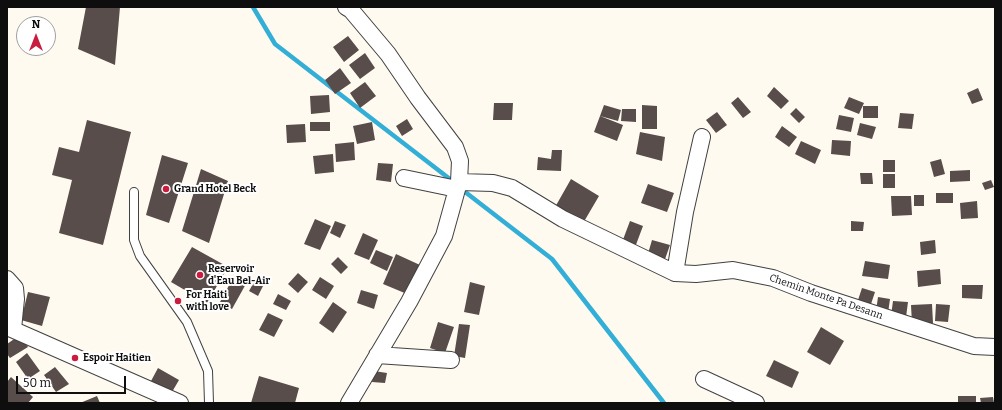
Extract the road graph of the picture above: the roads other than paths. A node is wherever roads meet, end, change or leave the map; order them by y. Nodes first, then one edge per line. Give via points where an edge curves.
1 (346, 7) edge
2 (702, 137) dead end
3 (404, 178) dead end
4 (458, 186) junction
5 (134, 192) dead end
6 (675, 273) junction
7 (7, 279) edge
8 (10, 328) edge
9 (995, 347) edge
10 (377, 355) junction
11 (450, 360) dead end
12 (704, 379) dead end
13 (180, 403) edge
14 (209, 403) edge
15 (349, 403) edge
16 (756, 403) edge

1 - 4 street via 388,54 455,147 460,161
2 - 6 street via 685,212
3 - 4 street, Chemin Monte Pa Desann
4 - 6 street, Chemin Monte Pa Desann via 493,183 512,188 563,219
4 - 10 street via 444,236
5 - 14 lane via 134,240 140,256 187,322 208,371
6 - 9 street, Chemin Monte Pa Desann via 696,274 733,270 773,278 811,293 974,346
7 - 8 street via 15,288 16,299
8 - 13 street
10 - 11 street
10 - 15 street
12 - 16 street

